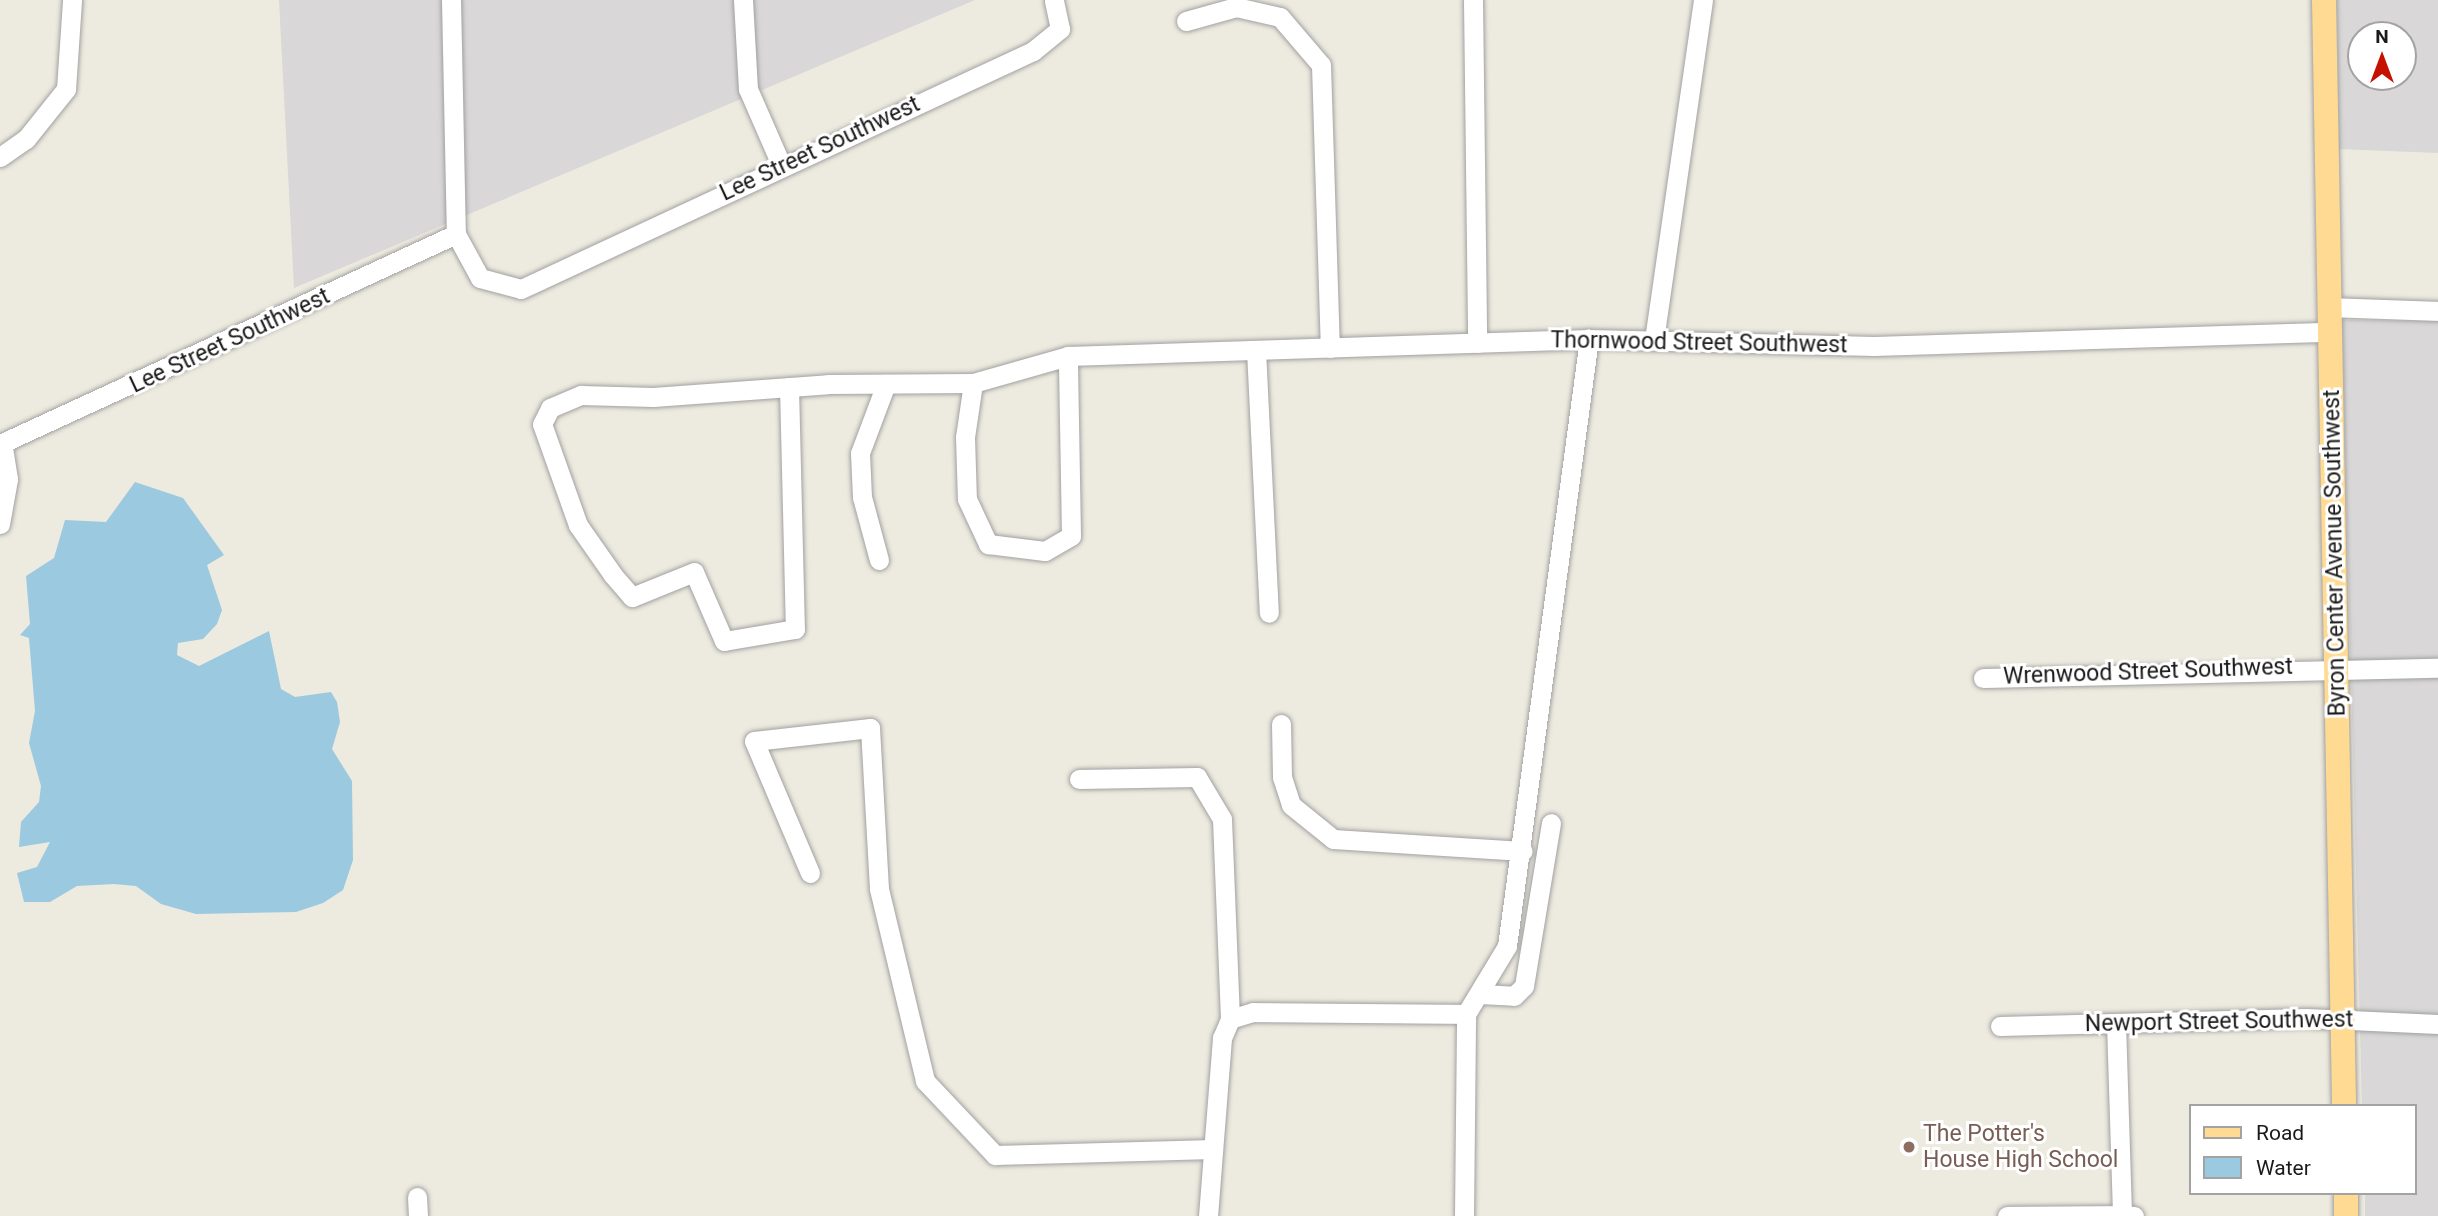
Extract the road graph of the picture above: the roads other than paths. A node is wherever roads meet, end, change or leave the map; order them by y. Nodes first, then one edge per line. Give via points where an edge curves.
1 (72, 0) edge
2 (451, 0) edge
3 (743, 0) edge
4 (1054, 0) edge
5 (1473, 0) edge
6 (1703, 0) edge
7 (2324, 0) edge
8 (1186, 21) dead end
9 (0, 157) edge
10 (782, 167) junction
11 (456, 234) junction
12 (2330, 307) junction
13 (2438, 312) edge
14 (2330, 332) junction
15 (1589, 339) junction
16 (1654, 340) junction
17 (1477, 343) junction
18 (1331, 348) junction
19 (1256, 350) junction
20 (1068, 356) junction
21 (973, 383) junction
22 (886, 384) junction
23 (789, 387) junction
24 (1, 444) edge
25 (0, 524) edge
26 (878, 560) dead end
27 (1269, 613) dead end
28 (2338, 666) junction
29 (2438, 668) edge
30 (1983, 678) dead end
31 (1281, 724) dead end
32 (1079, 779) dead end
33 (1551, 823) dead end
34 (1523, 851) junction
35 (810, 873) dead end
36 (1480, 994) junction
37 (1466, 1014) junction
38 (1230, 1019) junction
39 (2343, 1019) junction
40 (2116, 1023) junction
41 (2438, 1024) edge
42 (2000, 1026) dead end
43 (2344, 1104) edge
44 (1213, 1149) junction
45 (2346, 1195) edge
46 (1208, 1216) edge
47 (1464, 1216) edge
48 (2007, 1216) edge
49 (2128, 1216) edge
50 (2346, 1216) edge

1 - 9 street via 66,89 26,139
2 - 11 street
3 - 10 street via 748,89
4 - 10 street, Lee Street Southwest via 1060,29 1033,51
5 - 17 street
6 - 16 street
7 - 12 main road, Byron Center Avenue Southwest
8 - 18 street via 1236,7 1280,16 1321,65 1328,128
10 - 11 street, Lee Street Southwest via 521,289 489,286
11 - 24 street, Lee Street Southwest
12 - 13 street
12 - 14 main road, Byron Center Avenue Southwest
14 - 16 street, Thornwood Street Southwest via 1874,346
14 - 28 main road, Byron Center Avenue Southwest
15 - 16 street, Thornwood Street Southwest
15 - 17 street, Thornwood Street Southwest
15 - 34 street
17 - 18 street, Thornwood Street Southwest
18 - 19 street, Thornwood Street Southwest
19 - 20 street, Thornwood Street Southwest
19 - 27 street
20 - 21 street, Thornwood Street Southwest
20 - 21 street via 1071,536 1045,551 988,544 967,499 965,437
21 - 22 street, Thornwood Street Southwest
22 - 23 street, Thornwood Street Southwest
22 - 26 street via 860,453 862,497
23 - 23 street, Thornwood Street Southwest via 581,396 550,408 542,424 578,525 632,597 694,572 724,641 795,629
24 - 25 street, Lee Street Southwest via 8,479
28 - 29 street, Wrenwood Street Southwest
28 - 30 street, Wrenwood Street Southwest
28 - 39 main road, Byron Center Avenue Southwest
31 - 34 street via 1282,777 1291,805 1333,839
32 - 38 street via 1197,777 1222,819
33 - 36 street via 1524,985 1514,996
34 - 36 street via 1507,946
35 - 44 street via 754,741 870,728 880,889 925,1081 995,1155
36 - 37 street
37 - 38 street via 1253,1012
37 - 47 street
38 - 44 street via 1222,1038
39 - 40 street, Newport Street Southwest
39 - 41 street, Newport Street Southwest
39 - 43 main road, Byron Center Avenue Southwest
40 - 42 street, Newport Street Southwest
40 - 49 street
44 - 46 street
45 - 50 main road
48 - 49 street

